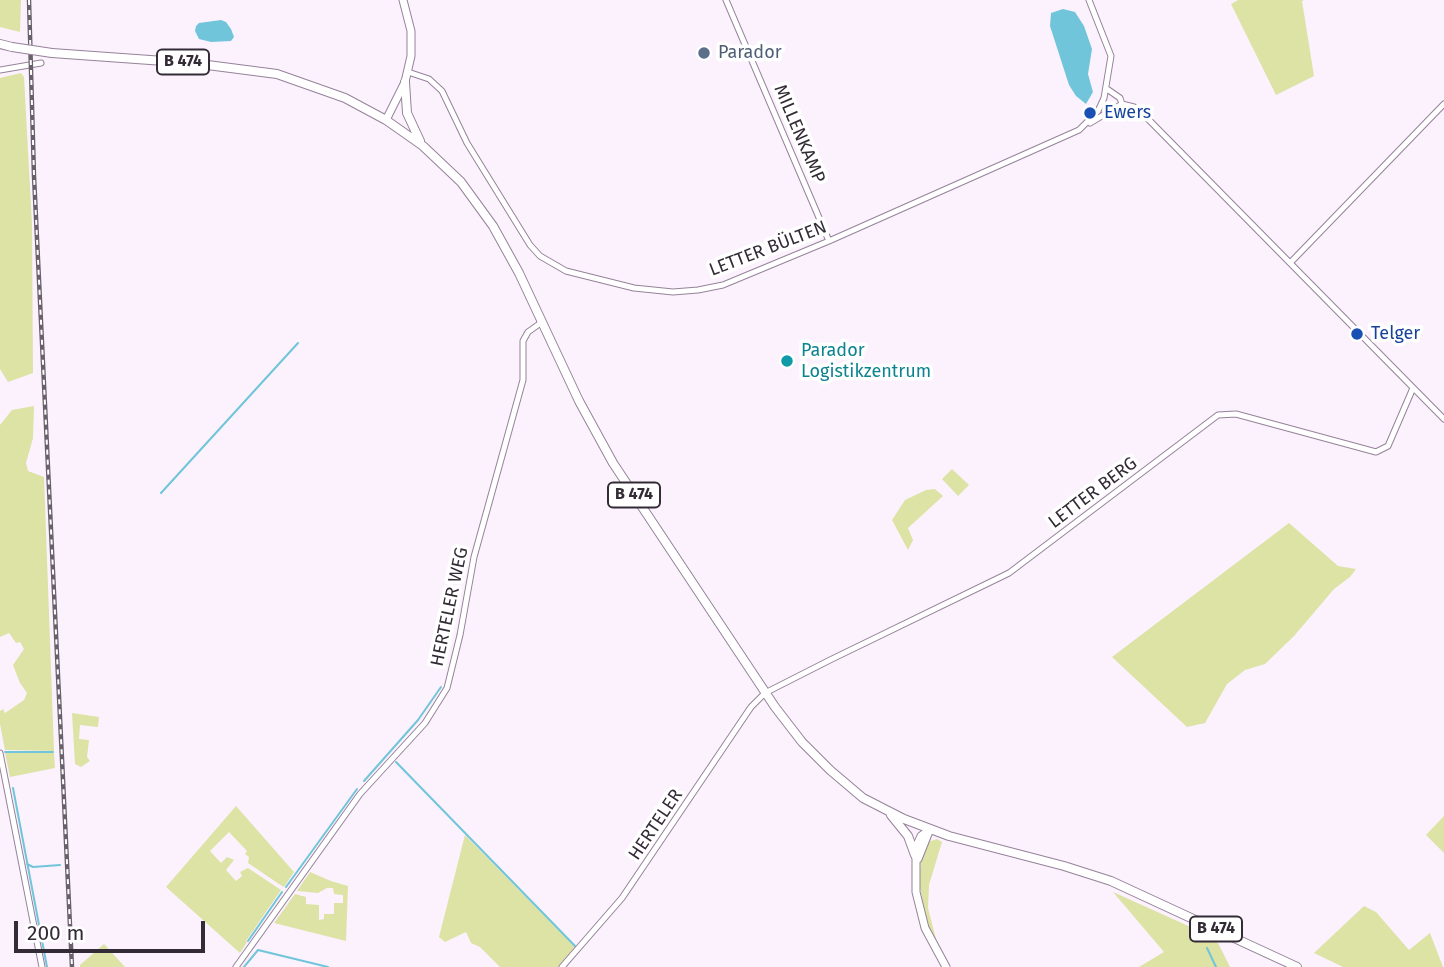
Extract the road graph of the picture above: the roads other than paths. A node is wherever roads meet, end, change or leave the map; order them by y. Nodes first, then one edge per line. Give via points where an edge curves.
1 (402, 0) edge
2 (726, 0) edge
3 (1089, 0) edge
4 (0, 44) edge
5 (41, 63) dead end
6 (0, 70) edge
7 (408, 72) junction
8 (405, 82) junction
9 (1107, 89) junction
10 (1122, 104) junction
11 (1444, 104) edge
12 (386, 120) junction
13 (1084, 127) junction
14 (423, 146) junction
15 (829, 241) junction
16 (1290, 263) junction
17 (542, 322) junction
18 (1413, 388) junction
19 (1444, 419) edge
20 (765, 693) junction
21 (0, 753) edge
22 (886, 810) junction
23 (930, 829) junction
24 (915, 855) junction
25 (916, 867) junction
26 (42, 967) edge
27 (236, 967) edge
28 (562, 967) edge
29 (946, 967) edge
30 (1297, 967) edge

1 - 7 street via 411,32
2 - 15 street, MILLENKAMP
3 - 9 street via 1111,56
4 - 12 main road, B 474, bridge via 276,74 345,98
5 - 6 street
7 - 8 street
7 - 15 street, LETTER BÜLTEN via 436,83 530,245 566,271 653,291 698,290 723,285
8 - 12 street
8 - 14 main road via 407,113
9 - 10 street
9 - 13 street via 1098,111
10 - 13 street
10 - 16 street via 1134,107 1149,120
11 - 16 street
12 - 14 main road, B 474
13 - 15 street, LETTER BÜLTEN
14 - 17 main road, B 474 via 456,176 485,214
16 - 18 street
17 - 20 main road, B 474 via 607,452
17 - 27 street, HERTELER WEG via 523,341 523,380 474,557 447,688 425,723 360,794
18 - 19 street
18 - 20 street, LETTER BERG via 1388,446 1377,452 1236,414 1218,415 1009,573
20 - 22 main road, B 474 via 816,756 863,798
20 - 28 street, HERTELER via 622,898
21 - 26 street
22 - 23 main road, B 474
22 - 24 main road via 908,836
23 - 24 street via 919,837
23 - 25 street
23 - 30 main road, B 474 via 1111,881
24 - 25 street
25 - 29 street via 921,919

